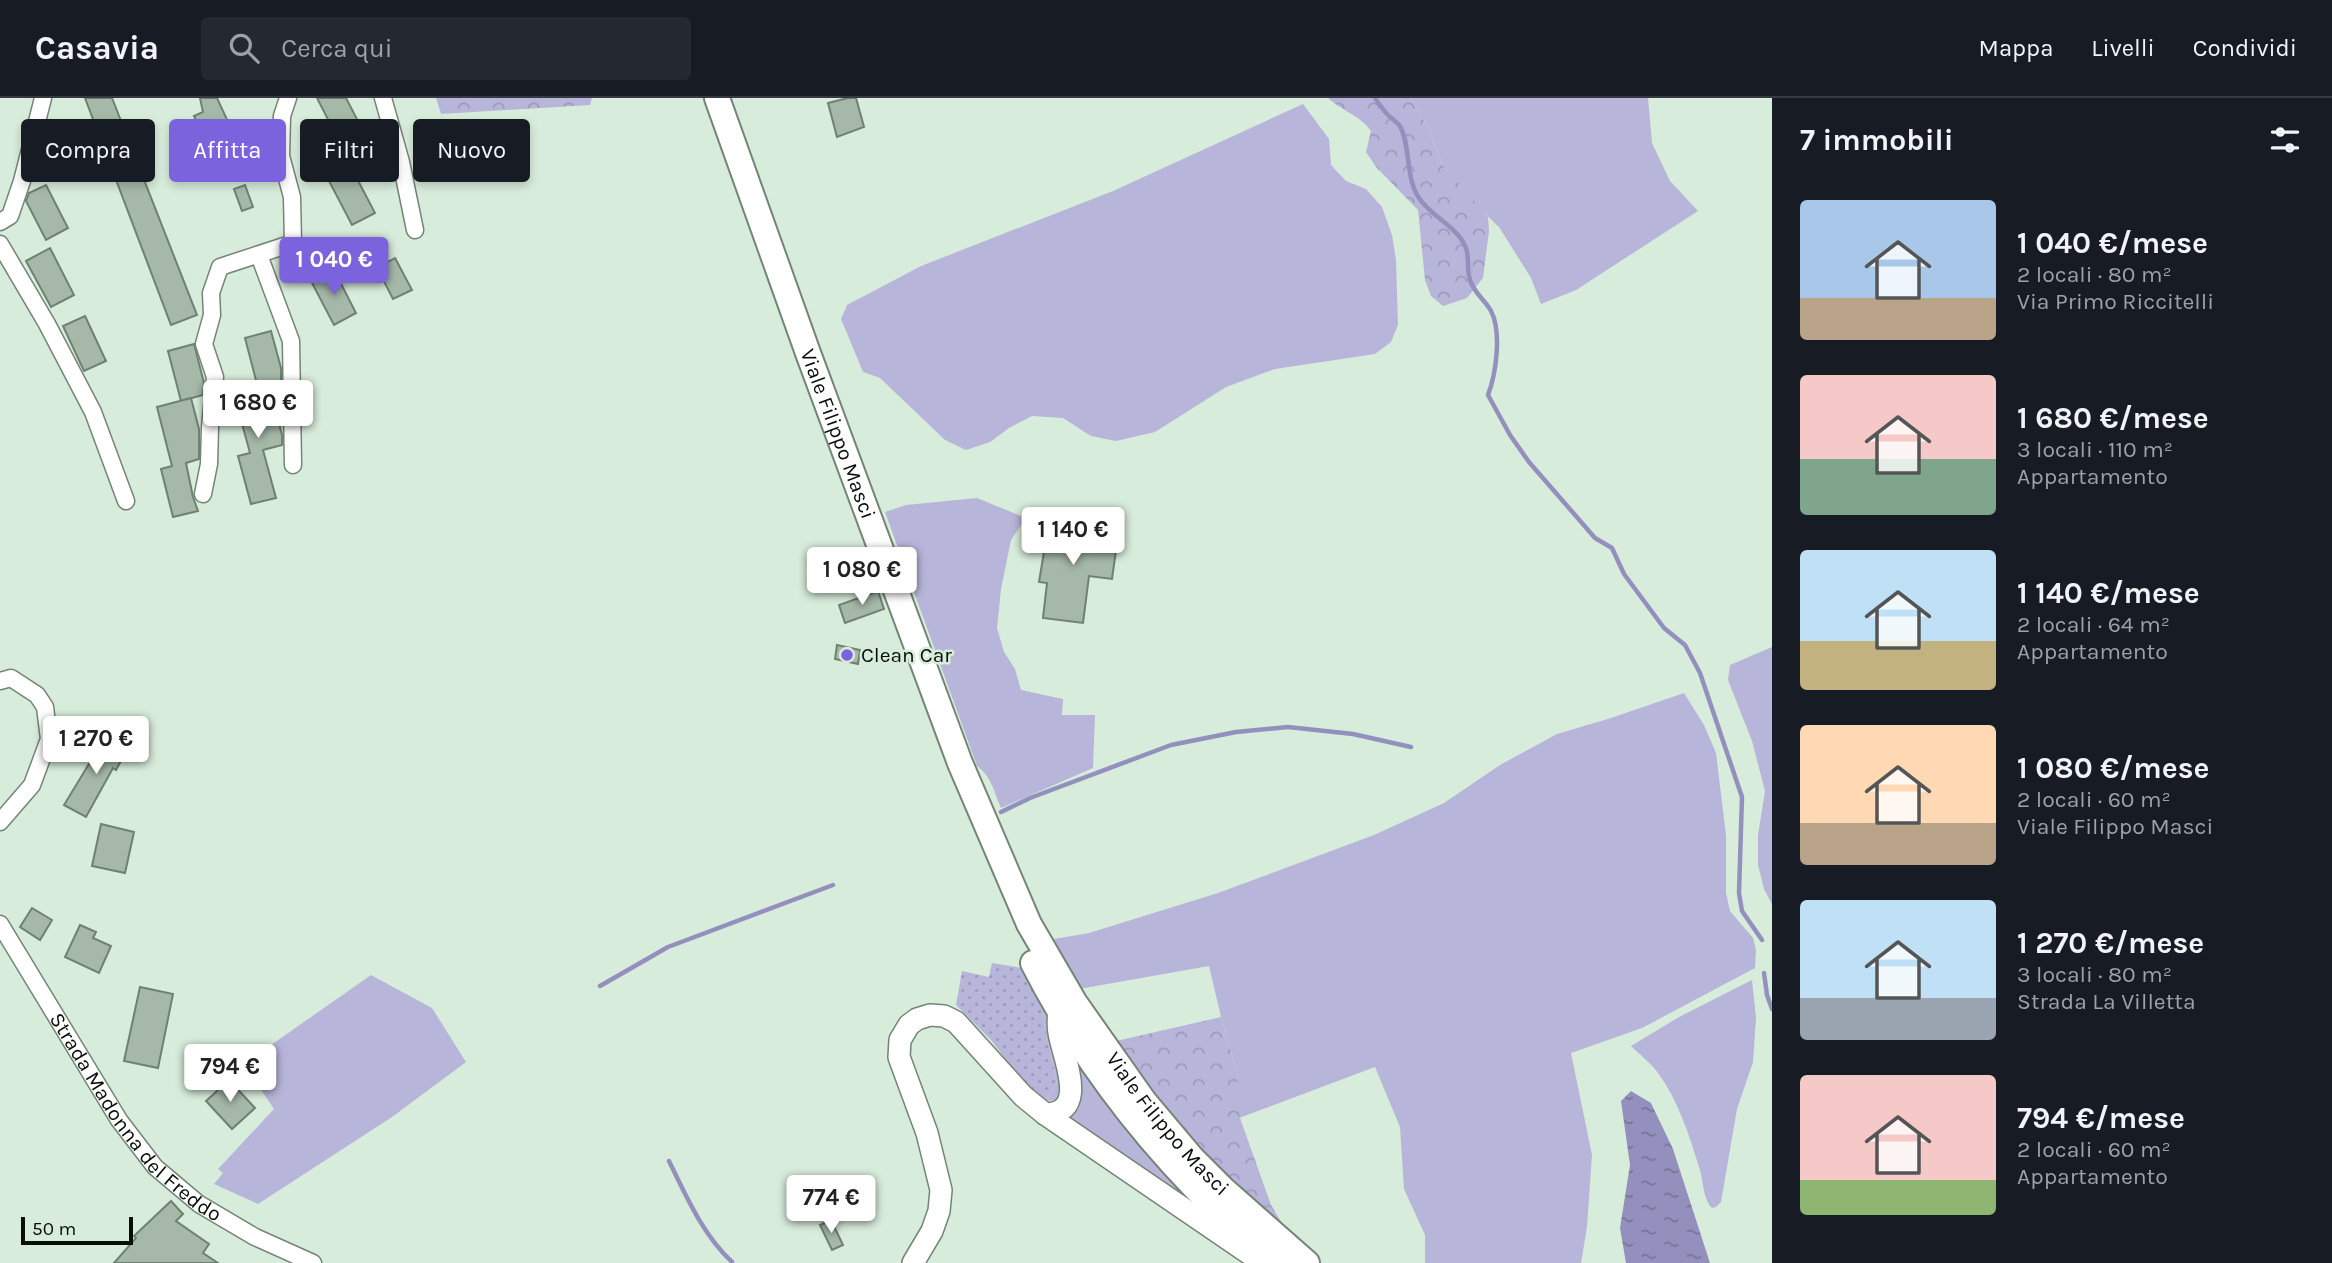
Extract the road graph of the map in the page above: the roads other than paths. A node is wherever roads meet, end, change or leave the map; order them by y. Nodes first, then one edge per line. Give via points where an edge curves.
1 (43, 98) edge
2 (288, 98) edge
3 (383, 98) edge
4 (717, 98) edge
5 (0, 222) edge
6 (415, 230) dead end
7 (0, 244) edge
8 (260, 255) junction
9 (293, 465) dead end
10 (202, 494) dead end
11 (126, 501) dead end
12 (0, 681) edge
13 (978, 808) junction
14 (0, 822) edge
15 (0, 924) edge
16 (1053, 967) junction
17 (1059, 1013) junction
18 (1045, 1114) junction
19 (1181, 1207) junction
20 (1239, 1230) junction
21 (313, 1263) edge
22 (913, 1263) edge
23 (1263, 1263) edge
24 (1279, 1263) edge
25 (1306, 1263) edge

1 - 5 street via 22,181 9,216
2 - 8 street via 282,116 281,156 292,197 293,243
3 - 6 street
4 - 13 main road, Viale Filippo Masci
7 - 11 street via 93,412
8 - 9 street via 291,341
8 - 10 street via 220,267 211,293 212,315 204,344 215,377 209,464
12 - 14 street via 11,678 37,695 45,707 49,739 32,785
13 - 16 main road, Viale Filippo Masci
13 - 17 main road, Viale Filippo Masci via 996,880
15 - 21 street, Strada Madonna del Freddo via 119,1120 155,1167 199,1204 255,1237
16 - 17 main road, Viale Filippo Masci
16 - 25 main road, Viale Filippo Masci via 1160,1120 1223,1189
17 - 18 main road via 1072,1093 1062,1110
17 - 20 main road, Viale Filippo Masci via 1143,1131
18 - 19 main road
18 - 22 main road via 956,1022 930,1015 909,1025 900,1040 900,1057 941,1190 932,1231
19 - 20 main road
19 - 23 main road
20 - 24 main road, Viale Filippo Masci
20 - 25 main road, Viale Filippo Masci

